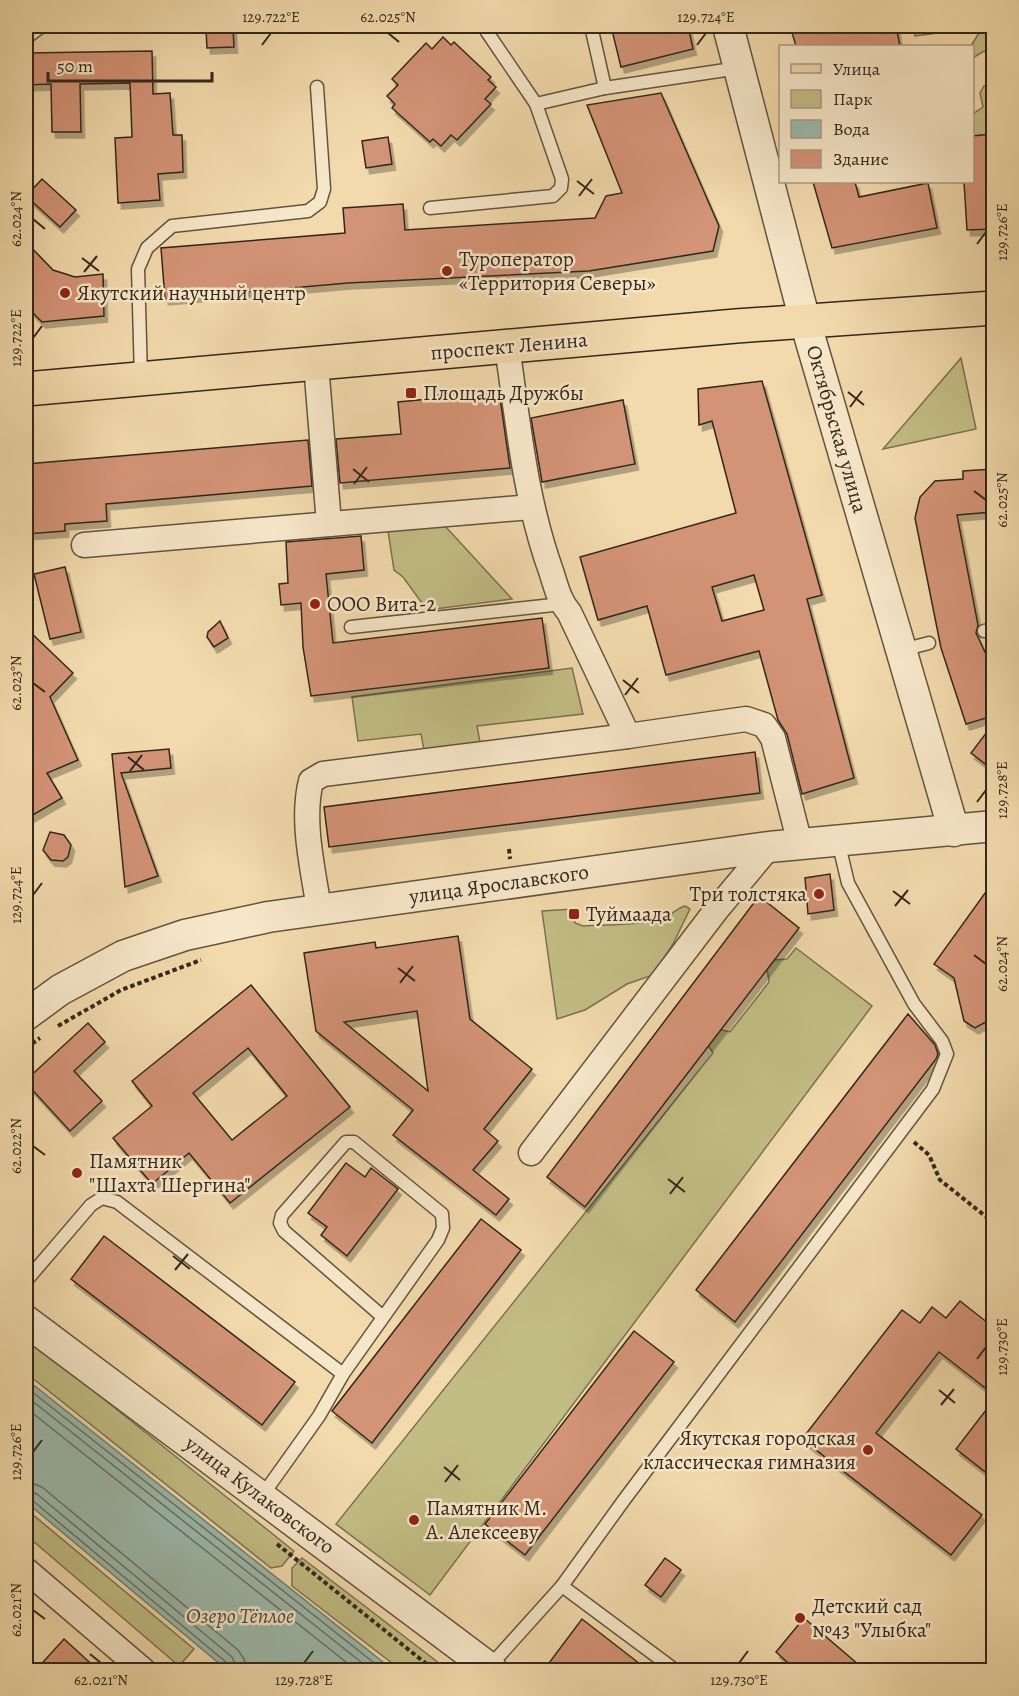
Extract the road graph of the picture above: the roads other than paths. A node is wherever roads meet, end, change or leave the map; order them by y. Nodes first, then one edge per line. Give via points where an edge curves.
1 (42, 26) edge
2 (483, 26) edge
3 (591, 26) edge
4 (728, 26) edge
5 (26, 38) edge
6 (740, 68) junction
7 (316, 87) dead end
8 (605, 88) junction
9 (536, 104) junction
10 (430, 208) dead end
11 (993, 308) edge
12 (805, 321) junction
13 (507, 346) junction
14 (316, 364) junction
15 (141, 379) junction
16 (26, 389) edge
17 (531, 507) junction
18 (329, 524) junction
19 (84, 545) dead end
20 (562, 604) junction
21 (351, 627) dead end
22 (628, 736) junction
23 (993, 826) edge
24 (954, 831) junction
25 (838, 841) junction
26 (800, 844) junction
27 (769, 847) junction
28 (319, 909) junction
29 (35, 1025) edge
30 (531, 1153) dead end
31 (26, 1281) edge
32 (383, 1317) junction
33 (26, 1321) edge
34 (342, 1374) junction
35 (262, 1496) junction
36 (26, 1570) edge
37 (562, 1586) junction
38 (490, 1669) edge
39 (143, 1671) edge
40 (675, 1671) edge

1 - 5 lane
2 - 9 lane
3 - 8 lane
4 - 6 street, Октябрьская улица
6 - 8 lane
6 - 12 street, Октябрьская улица
7 - 15 lane via 324,189 320,202 308,211 172,226 147,248 138,269
8 - 9 lane
9 - 10 lane via 562,179 561,188 553,196
11 - 12 main road, проспект Ленина
12 - 13 main road, проспект Ленина
12 - 24 street, Октябрьская улица via 915,647
13 - 14 main road, проспект Ленина
13 - 17 street
14 - 15 main road, проспект Ленина
14 - 18 street
15 - 16 main road, проспект Ленина
17 - 18 street
17 - 20 street
18 - 19 street
20 - 21 lane
20 - 22 street
22 - 26 street via 746,719 764,725 773,738
22 - 28 street via 323,774 311,781 307,796 310,853
23 - 24 street, улица Ярославского
24 - 25 street, улица Ярославского
25 - 26 street, улица Ярославского
25 - 37 lane via 848,883 914,1004 947,1054 933,1089
26 - 27 street, улица Ярославского
27 - 28 street, улица Ярославского
27 - 30 street
28 - 29 street, улица Ярославского via 185,935 123,956 60,990
31 - 34 lane via 91,1205 102,1198 117,1202
32 - 32 lane via 284,1231 280,1223 282,1215 346,1142 354,1142 442,1214 443,1228 438,1240
32 - 34 lane
33 - 35 street, улица Кулаковского
34 - 35 lane via 319,1416
35 - 38 street, улица Кулаковского
36 - 39 street
37 - 38 lane
37 - 40 lane

